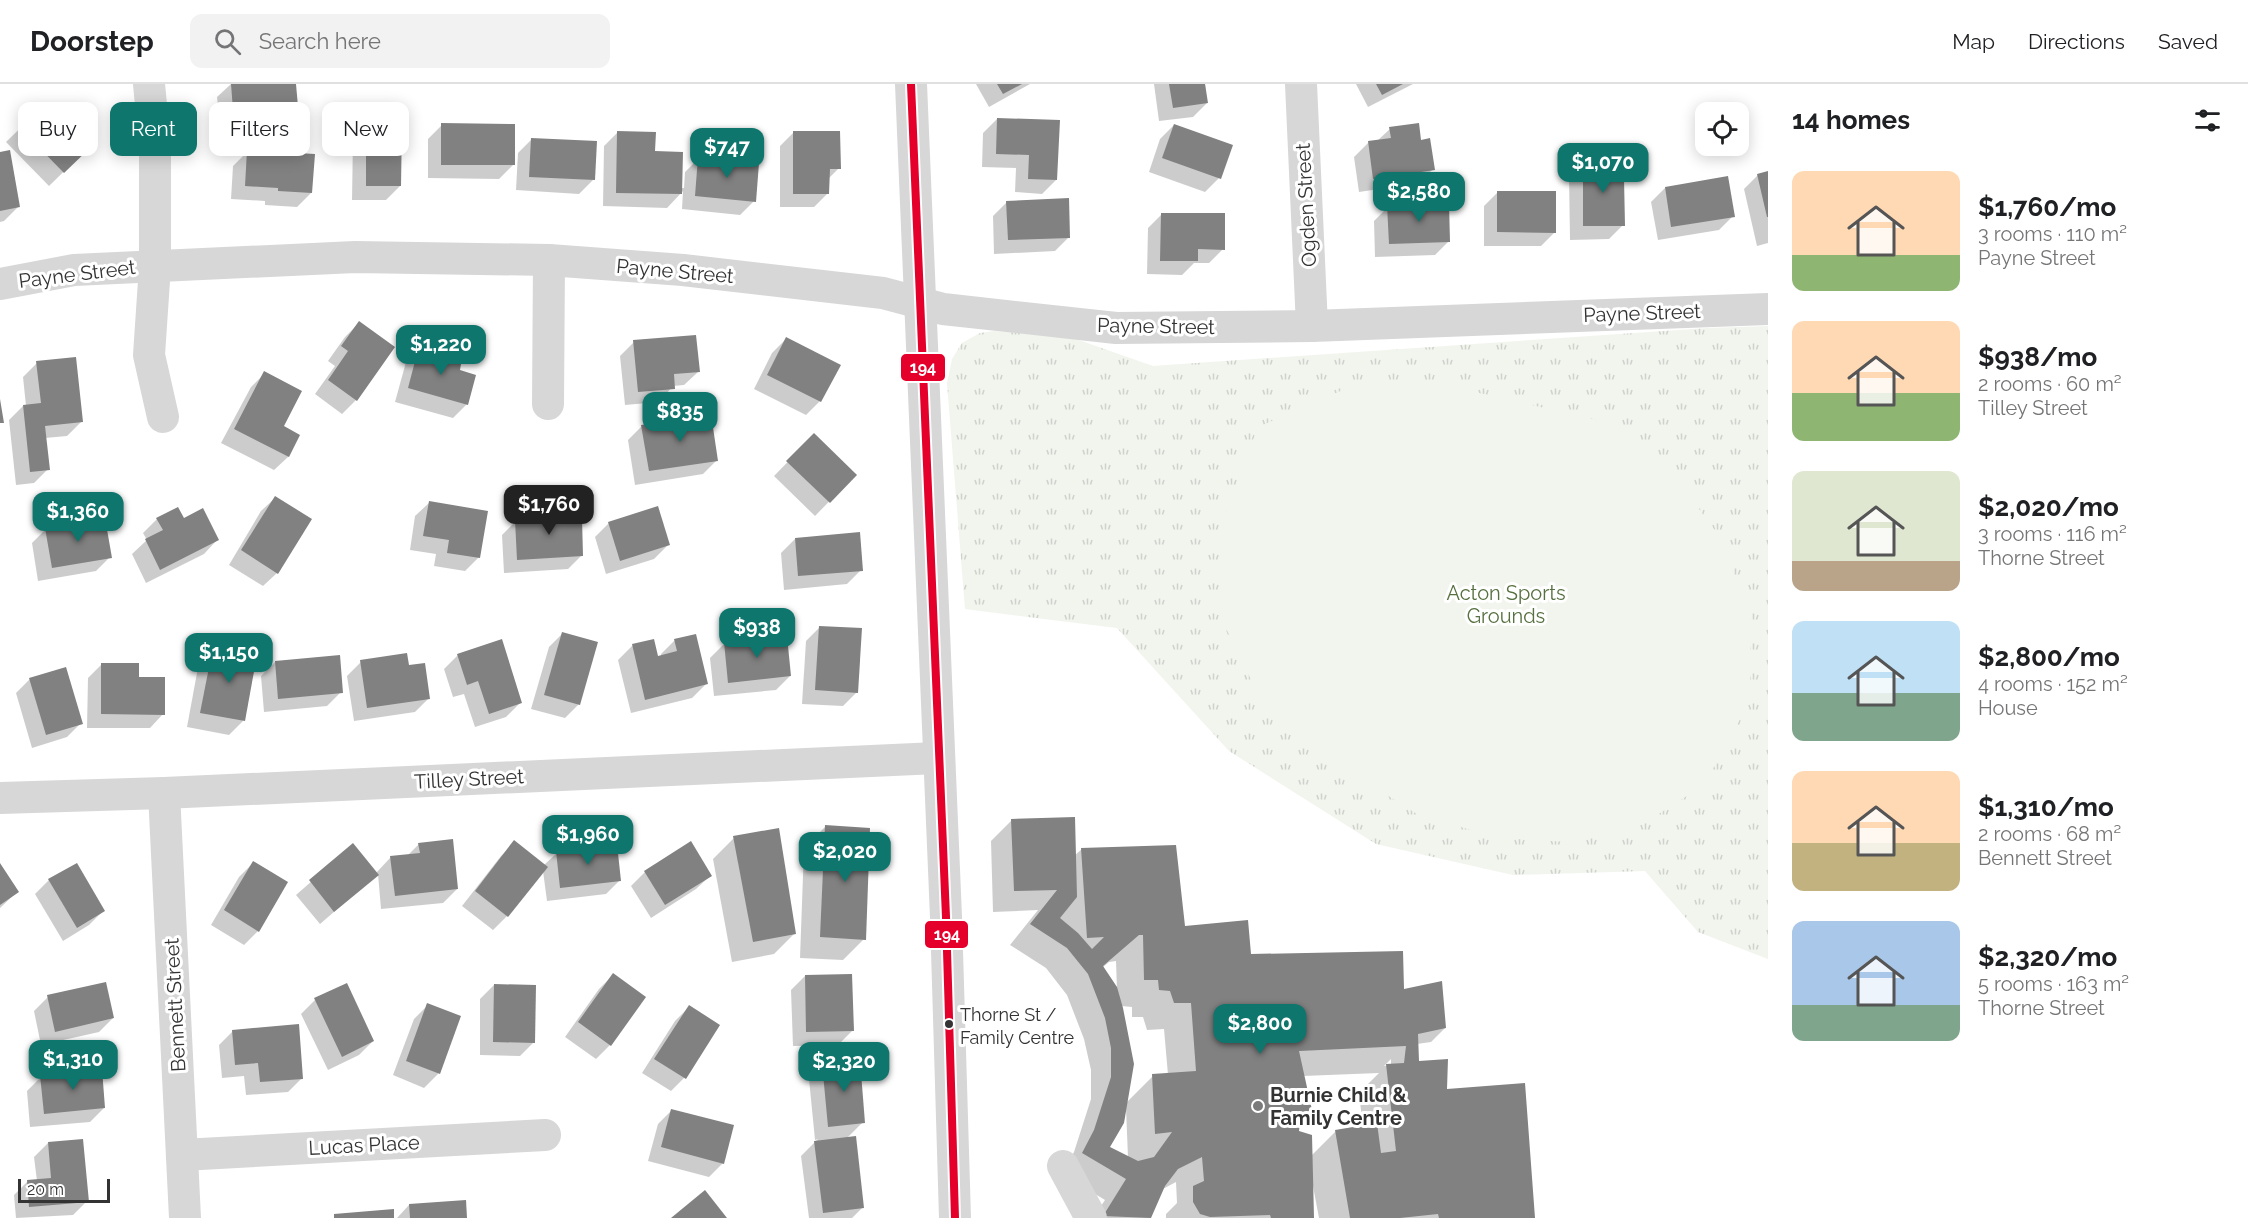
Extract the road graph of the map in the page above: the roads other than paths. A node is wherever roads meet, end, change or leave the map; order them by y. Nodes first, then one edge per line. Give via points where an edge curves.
1 (149, 84) edge
2 (910, 84) edge
3 (1300, 84) edge
4 (549, 260) junction
5 (154, 266) junction
6 (0, 284) edge
7 (918, 302) junction
8 (1768, 309) edge
9 (1312, 326) junction
10 (548, 404) dead end
11 (163, 417) dead end
12 (938, 758) junction
13 (164, 793) junction
14 (0, 798) edge
15 (545, 1135) dead end
16 (182, 1155) junction
17 (1063, 1166) dead end
18 (184, 1218) edge
19 (955, 1218) edge
20 (1091, 1218) edge

1 - 5 street, Payne Street via 155,147
2 - 7 street
3 - 9 street, Ogden Street
4 - 5 street, Payne Street via 355,258
4 - 7 street, Payne Street via 683,270 883,293
4 - 10 street
5 - 6 street, Payne Street via 74,270
5 - 11 street, Payne Street via 149,355
7 - 9 street, Payne Street via 943,309 1116,327
7 - 12 street
8 - 9 street, Payne Street
12 - 13 street, Tilley Street
12 - 19 street
13 - 14 street, Tilley Street
13 - 16 street, Bennett Street
15 - 16 street, Lucas Place
16 - 18 street, Bennett Street
17 - 20 street

